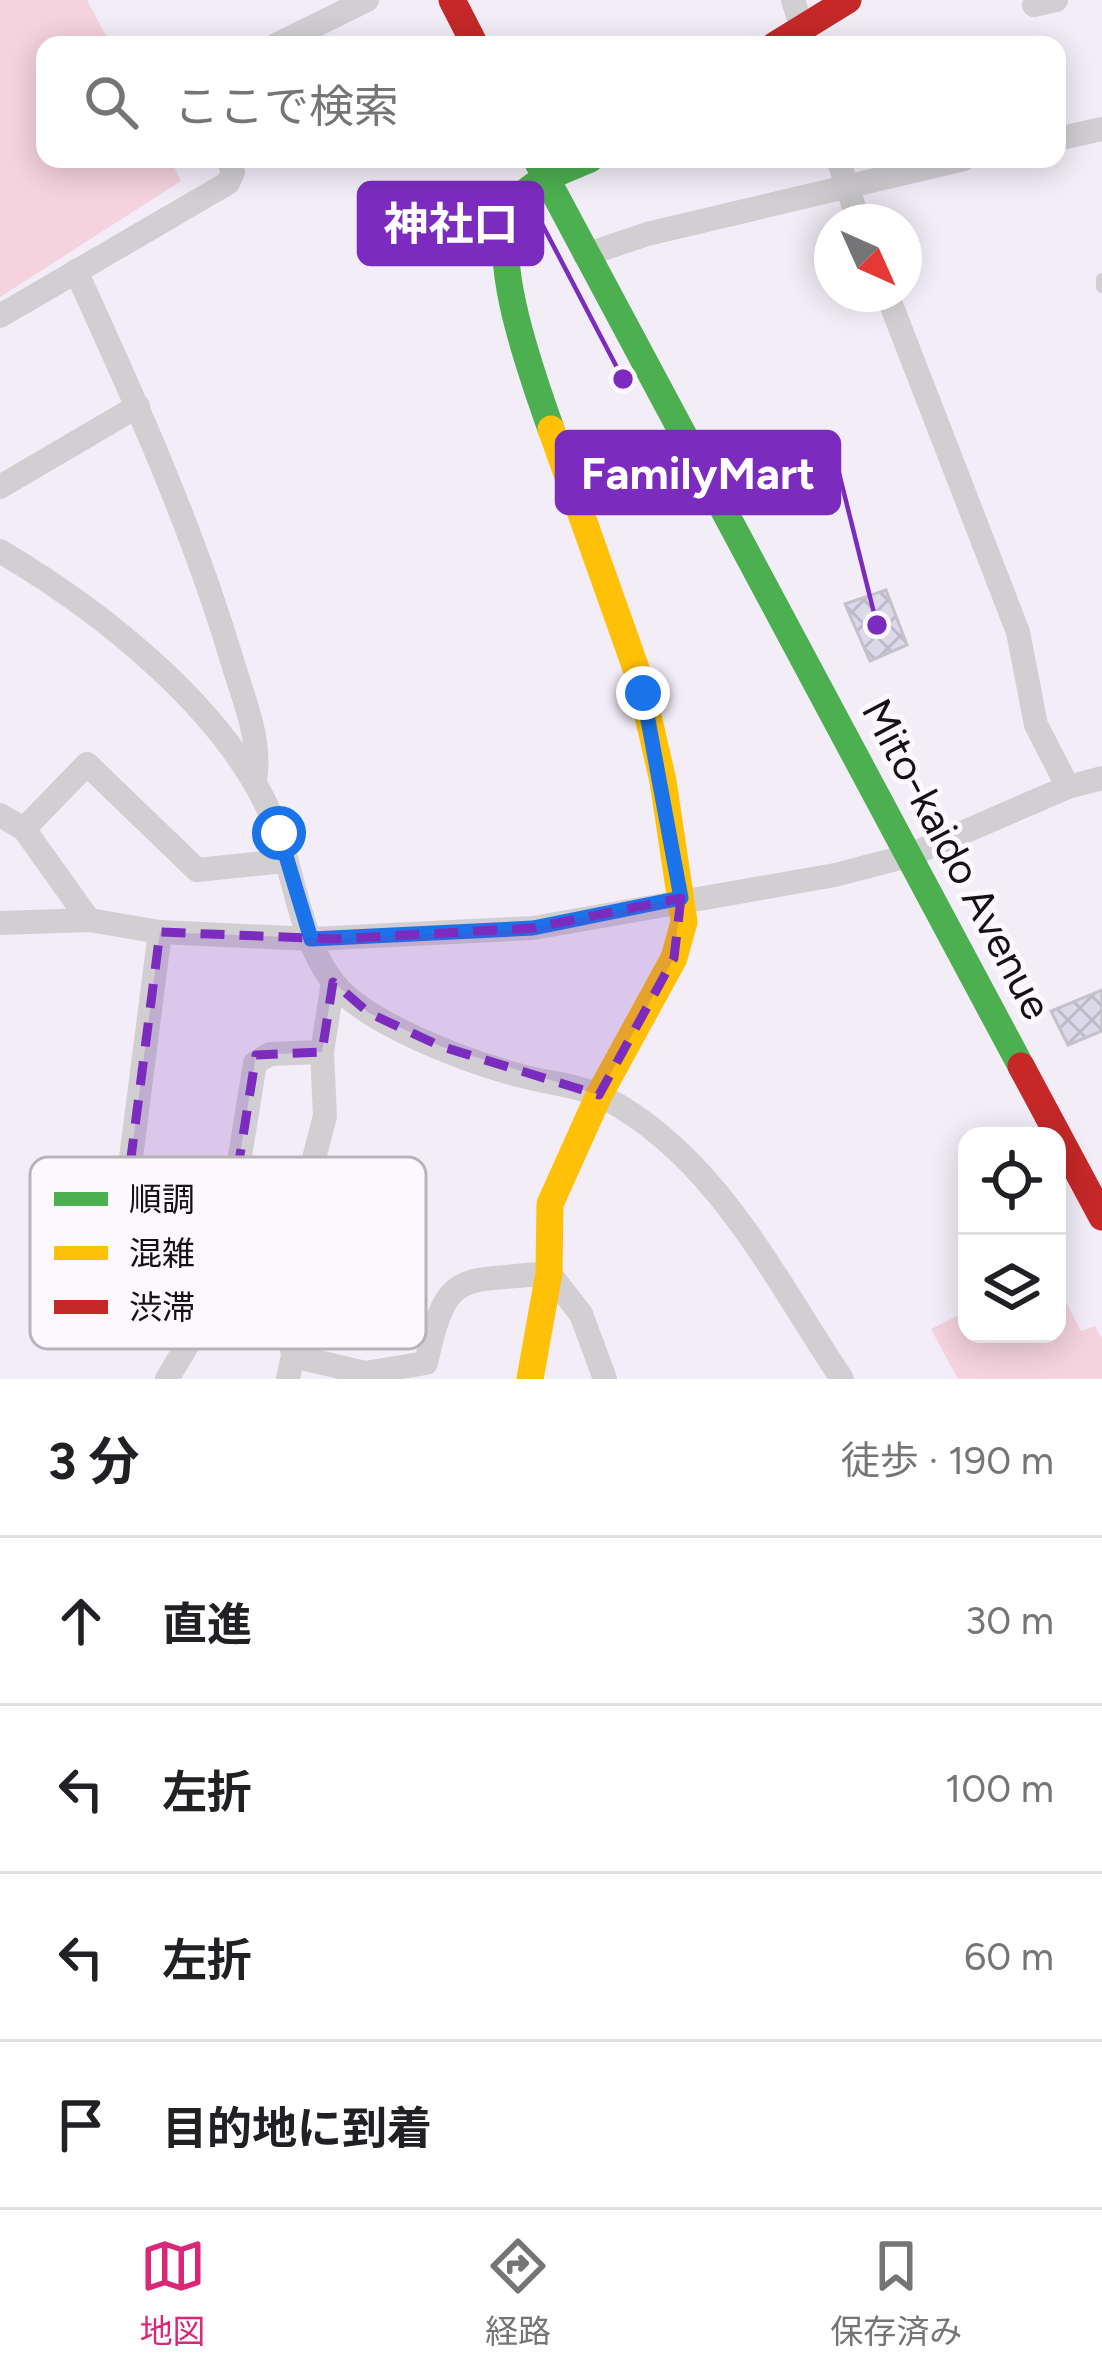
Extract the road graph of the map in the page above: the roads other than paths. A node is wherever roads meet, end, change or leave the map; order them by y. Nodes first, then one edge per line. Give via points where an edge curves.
1 (367, 0) edge
2 (452, 0) edge
3 (793, 0) edge
4 (848, 0) edge
5 (294, 36) edge
6 (470, 36) edge
7 (804, 36) edge
8 (805, 36) edge
9 (1102, 129) edge
10 (1066, 137) edge
11 (231, 168) edge
12 (840, 168) edge
13 (923, 168) edge
14 (542, 169) edge
15 (845, 185) junction
16 (852, 204) edge
17 (585, 255) junction
18 (76, 271) junction
19 (894, 312) edge
20 (0, 316) edge
21 (137, 406) junction
22 (0, 487) edge
23 (0, 551) edge
24 (1102, 778) edge
25 (255, 782) junction
26 (1068, 787) junction
27 (0, 815) edge
28 (24, 829) junction
29 (908, 856) junction
30 (284, 861) junction
31 (681, 898) junction
32 (89, 920) junction
33 (0, 922) edge
34 (160, 932) junction
35 (311, 939) junction
36 (333, 982) junction
37 (322, 1052) junction
38 (599, 1095) junction
39 (131, 1157) edge
40 (240, 1157) edge
41 (314, 1157) edge
42 (1102, 1217) edge
43 (549, 1273) junction
44 (185, 1349) edge
45 (290, 1368) edge
46 (166, 1379) edge
47 (530, 1379) edge
48 (605, 1379) edge
49 (842, 1379) edge

1 - 5 street
2 - 6 main road
3 - 7 street
4 - 8 main road
9 - 10 street
11 - 18 street via 227,183
12 - 15 street
13 - 15 street
14 - 17 main road, Mito-kaido Avenue
14 - 31 main road via 508,215 503,262 566,478 643,693
15 - 16 street
15 - 17 street
17 - 29 main road, Mito-kaido Avenue
18 - 20 street
18 - 21 street
19 - 26 street via 1018,632 1036,724
21 - 22 street
21 - 25 street via 204,569 257,747
23 - 25 street via 103,620 182,691
24 - 26 street
25 - 30 street
26 - 29 street
27 - 28 street
28 - 30 street via 87,764 197,870
28 - 32 street
29 - 31 street
29 - 42 main road, Mito-kaido Avenue
30 - 35 street
31 - 35 street via 533,928
31 - 38 main road via 674,958
32 - 33 street
32 - 34 street
34 - 35 street
34 - 39 street
35 - 36 street
36 - 37 street
36 - 38 street via 369,1012 440,1046
37 - 40 street via 270,1054 255,1063
37 - 41 street via 325,1116
38 - 43 main road via 550,1204
38 - 49 street via 677,1148 723,1200
43 - 45 street via 460,1282 440,1303 427,1363 365,1373
43 - 47 main road
43 - 48 street via 581,1314
44 - 46 street

